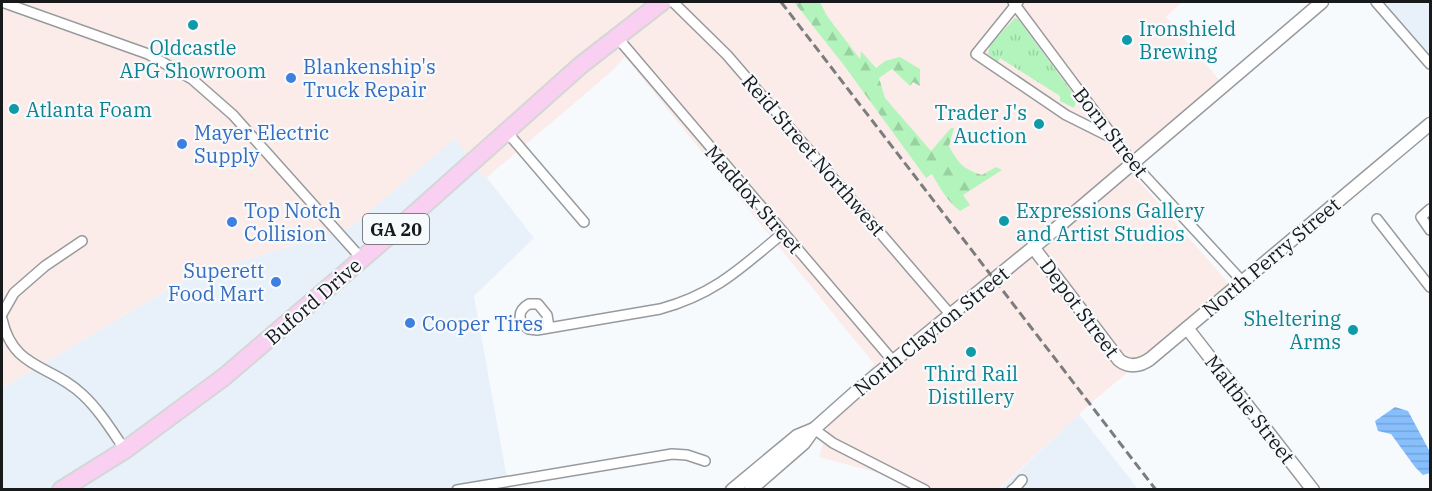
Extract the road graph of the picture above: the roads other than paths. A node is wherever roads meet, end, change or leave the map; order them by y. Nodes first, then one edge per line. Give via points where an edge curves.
1 (662, 2) edge
2 (673, 2) edge
3 (1015, 2) edge
4 (1322, 2) edge
5 (1376, 2) edge
6 (2, 3) edge
7 (616, 36) junction
8 (1431, 64) edge
9 (1431, 124) edge
10 (506, 131) junction
11 (1115, 138) junction
12 (1133, 163) junction
13 (1431, 209) edge
14 (1377, 219) dead end
15 (584, 222) dead end
16 (1431, 230) edge
17 (783, 233) junction
18 (82, 241) dead end
19 (1034, 247) junction
20 (361, 258) junction
21 (1243, 282) junction
22 (1431, 287) edge
23 (2, 314) edge
24 (950, 314) junction
25 (2, 319) edge
26 (549, 327) dead end
27 (1187, 328) junction
28 (893, 361) junction
29 (1129, 365) joint
30 (814, 429) junction
31 (125, 450) junction
32 (705, 461) dead end
33 (1022, 480) dead end
34 (61, 489) edge
35 (457, 489) edge
36 (732, 489) edge
37 (750, 489) edge
38 (925, 489) edge
39 (1012, 489) edge
40 (1313, 489) edge

1 - 7 highway, Buford Drive / GA 20
2 - 24 street, Reid Street Northwest via 728,55
3 - 11 street, Born Street
3 - 11 street via 976,54 1066,115
4 - 12 street, North Clayton Street
5 - 8 street
6 - 20 street via 148,54 192,79 233,115
7 - 10 highway, Buford Drive / GA 20
7 - 17 street, Maddox Street
9 - 21 street, North Perry Street
10 - 15 street
10 - 20 highway, Buford Drive / GA 20
11 - 12 street, Born Street
12 - 19 street, North Clayton Street
12 - 21 street, Born Street
13 - 16 street via 1420,217
14 - 22 street
17 - 26 street via 718,286 691,300 660,309
17 - 28 street, Maddox Street
18 - 23 street via 14,293
19 - 24 street, North Clayton Street
19 - 29 street, Depot Street via 1119,360
20 - 31 highway, Buford Drive / GA 20 via 216,383
21 - 27 street, North Perry Street
24 - 28 street, North Clayton Street
25 - 31 street via 5,335 19,355 81,393
27 - 29 street, North Perry Street via 1145,362
27 - 40 street, Maltbie Street
28 - 30 street, North Clayton Street
30 - 36 street via 797,435
30 - 37 street via 804,443
30 - 38 street via 833,443
31 - 34 highway, Buford Drive / GA 20
32 - 35 street via 672,454
33 - 39 street

